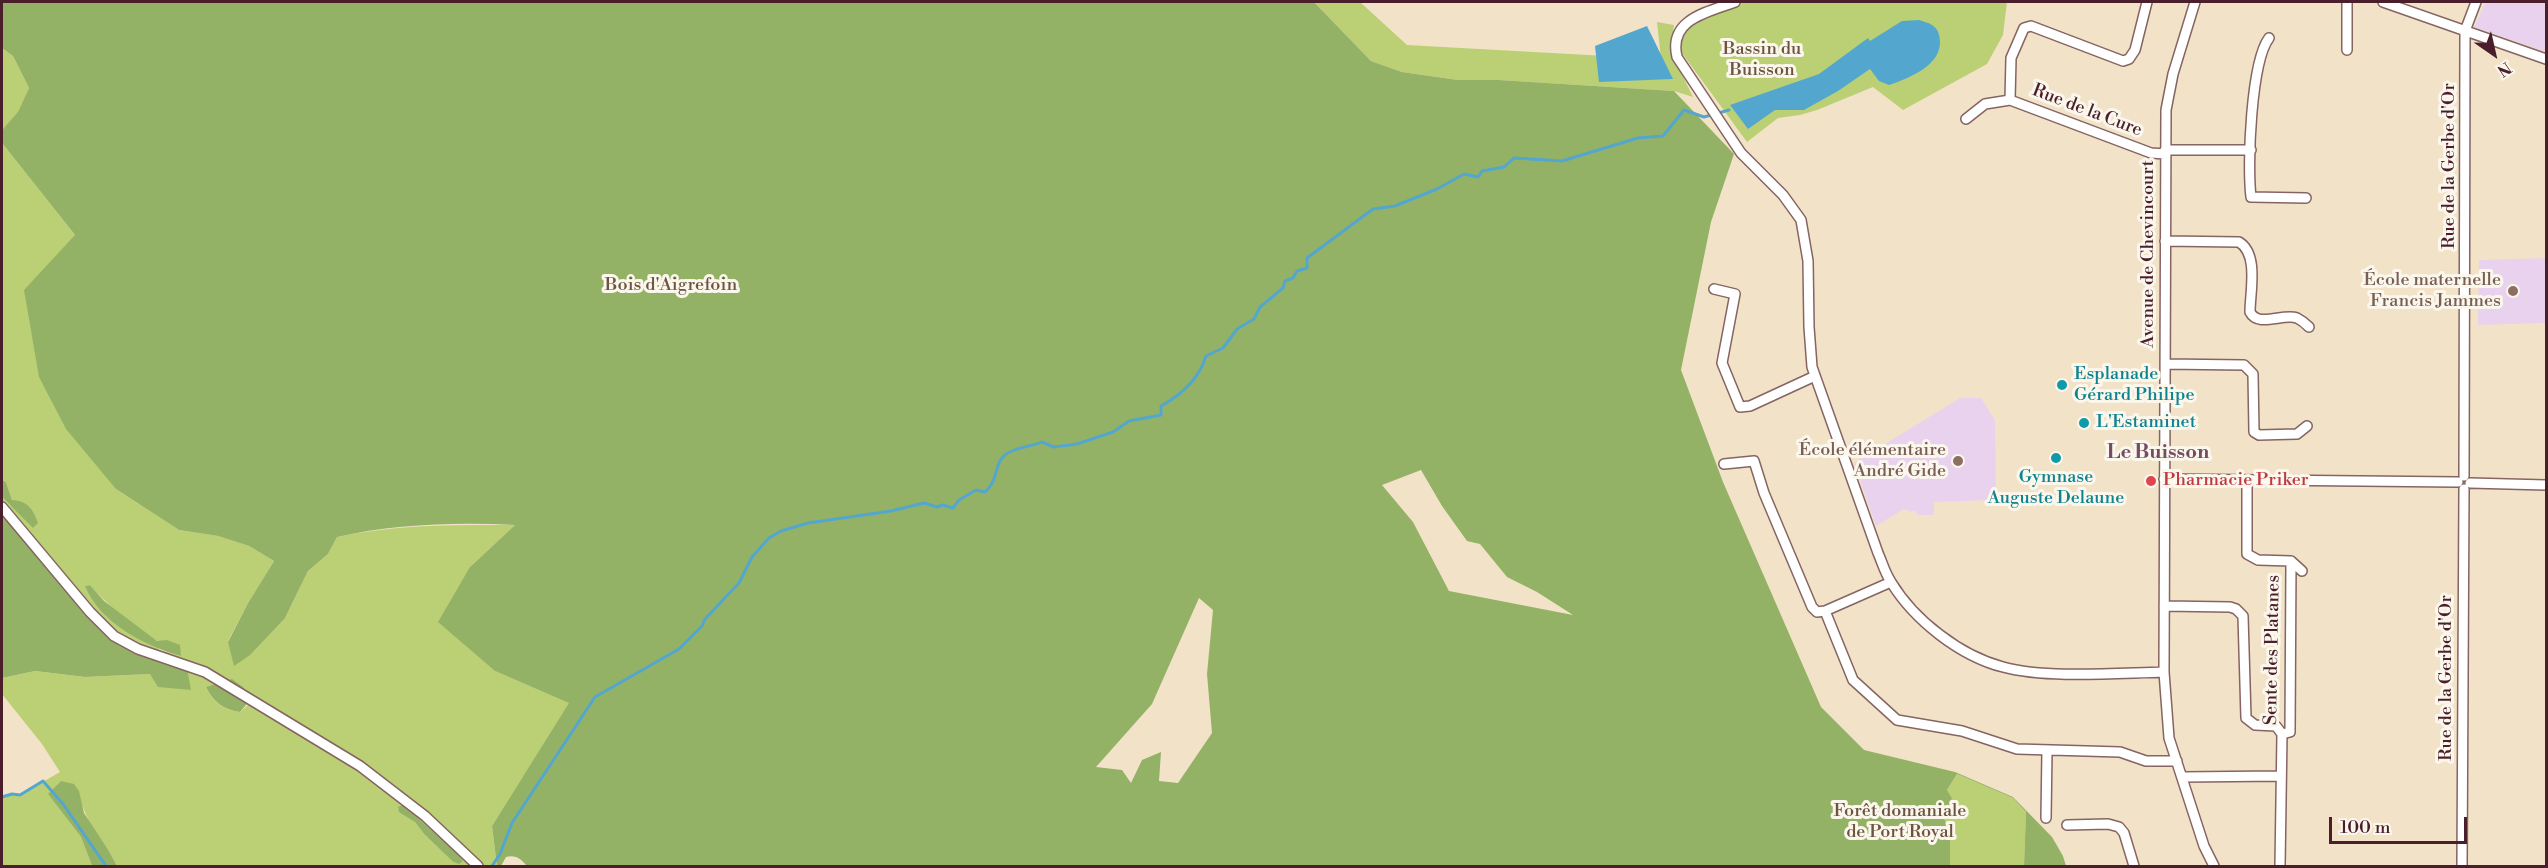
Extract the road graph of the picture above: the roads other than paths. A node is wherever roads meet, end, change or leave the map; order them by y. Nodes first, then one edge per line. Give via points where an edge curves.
1 (1736, 2) edge
2 (2147, 2) edge
3 (2194, 2) edge
4 (2348, 2) edge
5 (2383, 2) edge
6 (2476, 2) edge
7 (2465, 31) junction
8 (2269, 38) dead end
9 (2347, 50) dead end
10 (2547, 59) edge
11 (2010, 100) junction
12 (1966, 118) dead end
13 (2251, 150) junction
14 (2165, 152) junction
15 (2306, 198) dead end
16 (2165, 241) junction
17 (1714, 289) dead end
18 (2309, 327) dead end
19 (2165, 364) junction
20 (1815, 376) junction
21 (2307, 426) dead end
22 (1724, 464) dead end
23 (2164, 479) junction
24 (2247, 480) junction
25 (2464, 483) junction
26 (2547, 485) edge
27 (2, 507) edge
28 (2291, 561) junction
29 (2302, 571) dead end
30 (1891, 582) junction
31 (2164, 606) junction
32 (1825, 611) junction
33 (2164, 672) junction
34 (2282, 734) junction
35 (2048, 750) junction
36 (2177, 761) junction
37 (2281, 776) junction
38 (2182, 777) junction
39 (2046, 818) dead end
40 (2067, 825) dead end
41 (478, 867) edge
42 (2134, 867) edge
43 (2214, 867) edge
44 (2280, 867) edge
45 (2462, 867) edge

1 - 20 street via 1687,21 1678,32 1675,46 1679,62 1734,143 1801,220
2 - 11 street via 2135,50 2123,61 2031,26 2024,28 2011,58
3 - 14 street, Avenue de Chevincourt via 2169,92
4 - 9 street
5 - 7 street
6 - 7 street, Rue de la Gerbe d'Or
7 - 10 street
7 - 25 street, Rue de la Gerbe d'Or
8 - 13 street via 2262,52 2251,105
11 - 12 street, Rue de la Cure via 1985,104
11 - 14 street, Rue de la Cure via 2151,153
13 - 14 street, Rue de la Cure
13 - 15 street via 2251,197
14 - 16 street, Avenue de Chevincourt
16 - 18 street via 2239,242 2247,248 2251,260 2252,316 2258,320 2295,317
16 - 19 street, Avenue de Chevincourt
17 - 20 street via 1735,294 1722,363 1740,407
19 - 21 street via 2244,365 2253,374 2254,432 2297,434
19 - 23 street, Avenue de Chevincourt
20 - 30 street
22 - 32 street via 1754,461 1812,607 1817,612
23 - 24 street
23 - 31 street, Avenue de Chevincourt
24 - 25 street
24 - 28 street via 2247,554 2258,560
25 - 26 street
25 - 45 street, Rue de la Gerbe d'Or
27 - 41 street via 114,636 138,649 205,672 360,766 417,809
28 - 29 street
28 - 34 street, Sente des Platanes via 2290,732
30 - 32 street
30 - 33 street via 1918,617 1943,638 2003,667 2052,673
31 - 33 street, Avenue de Chevincourt
31 - 34 street via 2230,607 2241,612 2246,718 2255,725 2276,726
32 - 35 street via 1853,680 1898,720 1962,731 2017,749
33 - 36 street, Avenue de Chevincourt via 2169,738
34 - 37 street
35 - 36 street via 2120,752 2146,761
35 - 39 street
36 - 38 street, Avenue de Chevincourt
37 - 38 street
37 - 44 street
38 - 43 street, Avenue de Chevincourt
40 - 42 street via 2119,827

